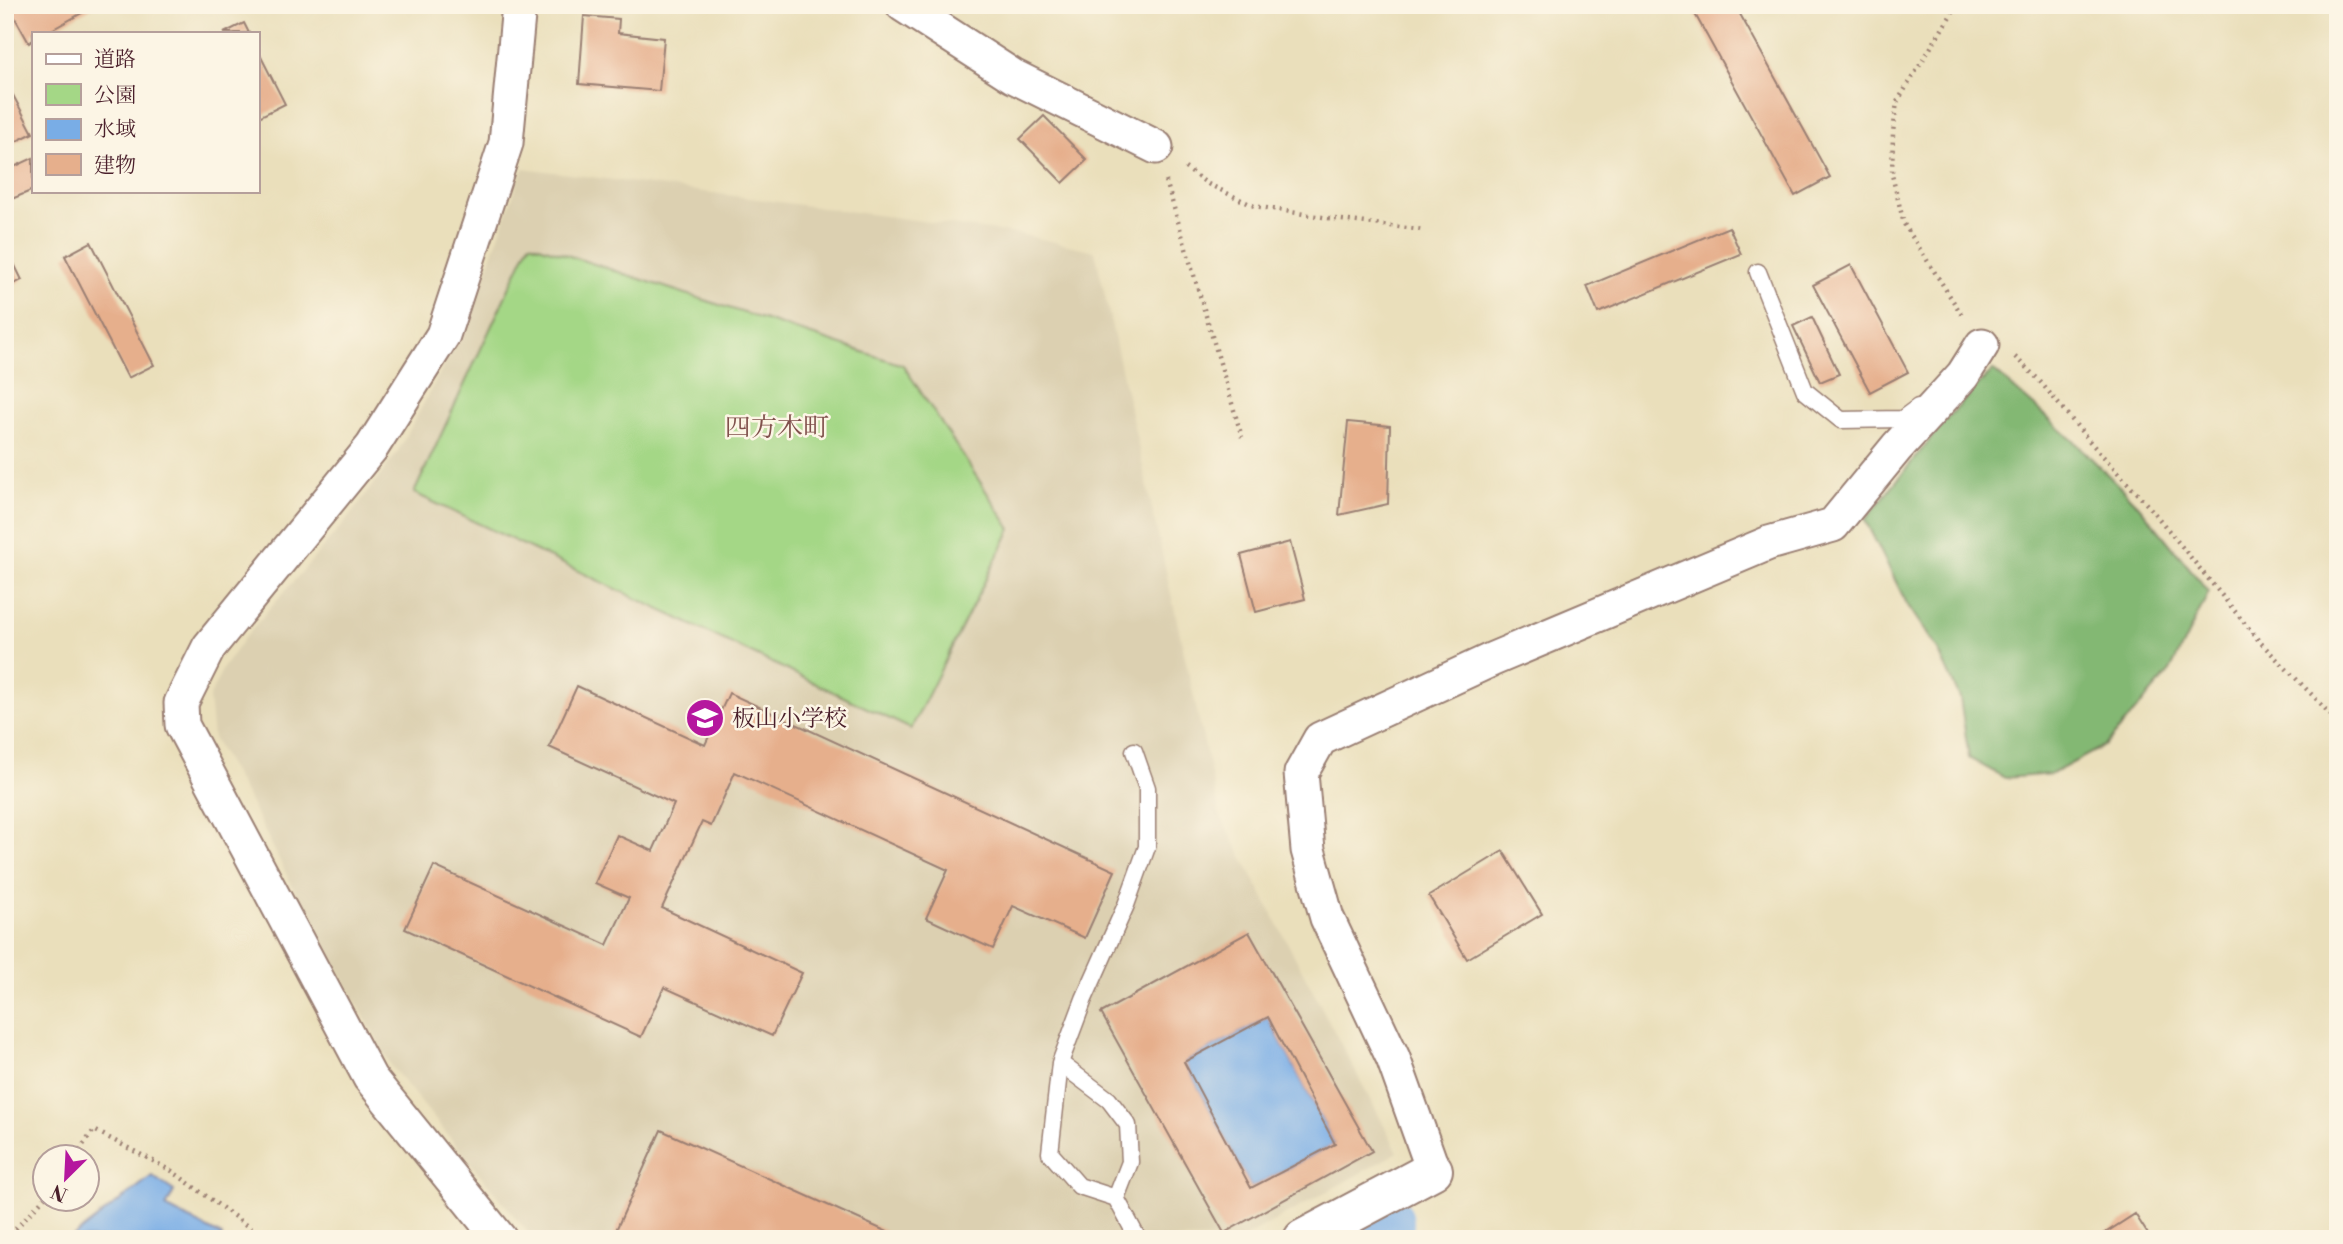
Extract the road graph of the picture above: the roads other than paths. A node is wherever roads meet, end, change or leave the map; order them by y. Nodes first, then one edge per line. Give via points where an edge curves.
1 (519, 5) edge
2 (903, 5) edge
3 (1156, 147) road end
4 (1758, 272) dead end
5 (1982, 345) road end
6 (1963, 376) junction
7 (1134, 751) dead end
8 (1060, 1063) junction
9 (1433, 1170) joint
10 (1116, 1198) junction
11 (500, 1239) edge
12 (1138, 1239) edge
13 (1303, 1239) edge

1 - 11 street via 506,143 443,335 372,447 209,648 181,703 182,726 370,1078
2 - 3 street via 1013,76
4 - 6 lane via 1805,391 1841,420 1902,419
5 - 6 street
6 - 9 street via 1833,525 1769,543 1493,659 1320,739 1301,773 1308,850 1327,918 1393,1058
7 - 8 lane via 1147,788 1147,847
8 - 10 lane via 1109,1100 1128,1125 1130,1161
8 - 10 lane via 1049,1153 1079,1186
9 - 13 street
10 - 12 lane

